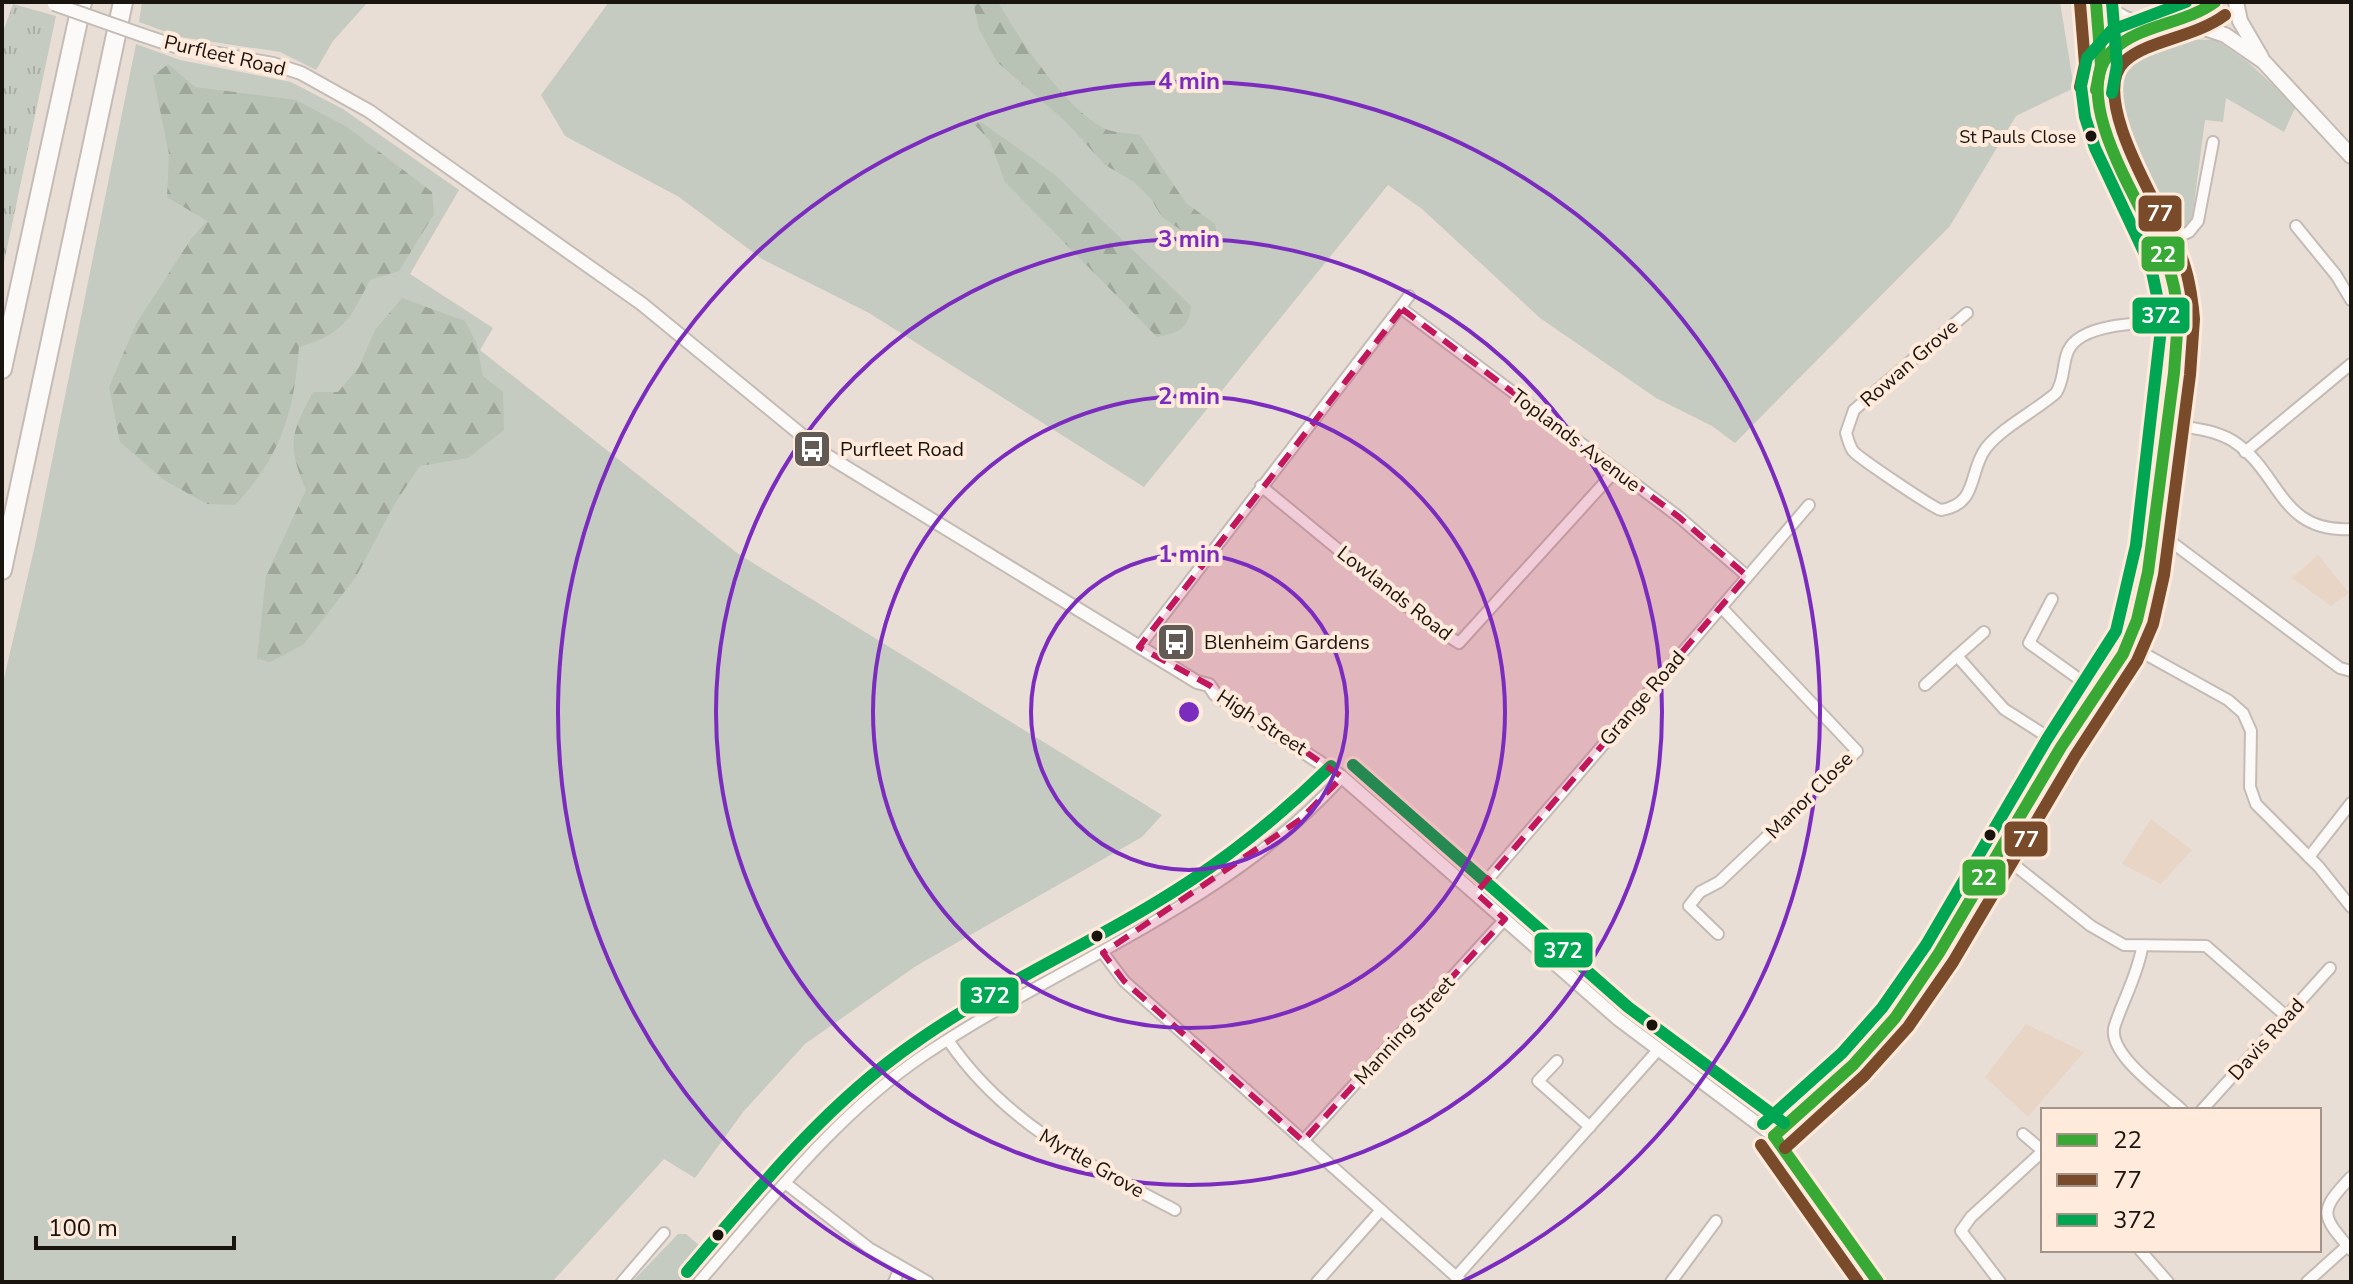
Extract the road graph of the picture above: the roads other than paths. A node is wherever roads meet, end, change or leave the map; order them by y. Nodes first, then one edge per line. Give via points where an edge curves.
1 (82, 2) edge
2 (123, 2) edge
3 (2098, 2) edge
4 (2215, 2) edge
5 (2236, 2) edge
6 (51, 3) edge
7 (2187, 22) junction
8 (2156, 28) junction
9 (2263, 61) junction
10 (2101, 65) junction
11 (2213, 142) dead end
12 (2351, 156) edge
13 (2296, 226) dead end
14 (2161, 244) junction
15 (1409, 296) dead end
16 (2351, 300) edge
17 (1402, 309) junction
18 (1967, 313) dead end
19 (2176, 322) junction
20 (2351, 364) edge
21 (2, 369) edge
22 (2167, 424) junction
23 (2245, 452) junction
24 (1616, 470) junction
25 (1261, 486) junction
26 (1809, 505) dead end
27 (2154, 529) junction
28 (2351, 529) edge
29 (2, 570) edge
30 (1747, 576) junction
31 (2052, 599) dead end
32 (1721, 607) junction
33 (1984, 632) dead end
34 (2127, 644) junction
35 (1139, 647) junction
36 (1957, 656) junction
37 (2351, 671) edge
38 (1925, 685) dead end
39 (2097, 692) junction
40 (2062, 746) junction
41 (1342, 777) junction
42 (2351, 803) edge
43 (1998, 852) junction
44 (2309, 857) junction
45 (1476, 893) junction
46 (2351, 907) edge
47 (1505, 919) junction
48 (1718, 934) dead end
49 (2142, 948) junction
50 (1103, 953) junction
51 (2330, 968) dead end
52 (2286, 1016) junction
53 (948, 1040) junction
54 (1658, 1050) junction
55 (1557, 1061) dead end
56 (2180, 1108) edge
57 (2204, 1108) edge
58 (1590, 1127) junction
59 (2023, 1134) dead end
60 (1774, 1136) junction
61 (1303, 1141) junction
62 (2041, 1149) edge
63 (2041, 1153) edge
64 (2351, 1177) edge
65 (785, 1183) junction
66 (1175, 1210) dead end
67 (1381, 1210) junction
68 (1716, 1221) dead end
69 (664, 1233) dead end
70 (2349, 1248) edge
71 (2142, 1252) edge
72 (900, 1268) junction
73 (1459, 1280) edge
74 (622, 1282) edge
75 (699, 1282) edge
76 (894, 1282) edge
77 (928, 1282) edge
78 (1317, 1282) edge
79 (1671, 1282) edge
80 (1878, 1282) edge
81 (2000, 1282) edge
82 (2168, 1282) edge
83 (2307, 1282) edge

1 - 21 highway
2 - 29 highway
3 - 8 main road via 2129,21
3 - 10 street
4 - 7 main road
5 - 9 main road via 2240,21
6 - 35 street, Purfleet Road, bridge via 175,46 301,73 369,111 642,304 826,455
7 - 8 main road
7 - 9 main road via 2225,35
8 - 10 street via 2122,43
9 - 12 main road
10 - 14 street via 2099,120
11 - 14 street via 2198,221 2189,232
13 - 16 street
14 - 19 street via 2175,288
15 - 17 street
17 - 24 street, Toplands Avenue
17 - 25 street
18 - 19 street, Rowan Grove via 1854,410 1846,433 1854,452 1941,510 1968,496 1980,459 1995,439 2056,393 2067,352 2079,338 2103,328
19 - 22 street
20 - 23 street
22 - 23 street via 2220,435
22 - 27 street
23 - 28 street via 2303,519 2320,528
24 - 25 street, Lowlands Road via 1459,643
24 - 30 street, Toplands Avenue
25 - 35 street
26 - 30 street, Grange Road
27 - 34 street
27 - 37 street
30 - 32 street, Grange Road
31 - 39 street via 2029,643
32 - 45 street, Grange Road
32 - 48 street, Manor Close via 1857,751 1689,906
33 - 36 street
34 - 39 street
34 - 44 street via 2243,713 2251,731 2250,787 2256,804
35 - 41 street, High Street via 1209,685
36 - 38 street
36 - 40 street via 2011,715
39 - 40 street
40 - 43 street
41 - 45 street
41 - 50 street via 1270,845
42 - 44 street
43 - 49 street via 2106,937
43 - 60 street via 1894,1020
44 - 46 street
45 - 47 street
47 - 54 street
47 - 61 street, Manning Street
49 - 52 street via 2206,946
49 - 56 street via 2138,974 2113,1039 2120,1054
50 - 53 street
50 - 61 street via 1124,981
51 - 52 street, Davis Road
52 - 57 street, Davis Road
53 - 65 street via 864,1100
53 - 66 street, Myrtle Grove via 988,1088 1042,1136
54 - 58 street
54 - 60 street
55 - 58 street via 1538,1081
58 - 73 street
59 - 62 street
60 - 80 street
61 - 67 street
63 - 81 street via 1961,1231
64 - 70 street via 2325,1213
65 - 72 street via 833,1224
65 - 75 street
67 - 73 street
67 - 78 street
68 - 79 street
69 - 74 street
70 - 83 street
71 - 82 street
72 - 76 street
72 - 77 street

